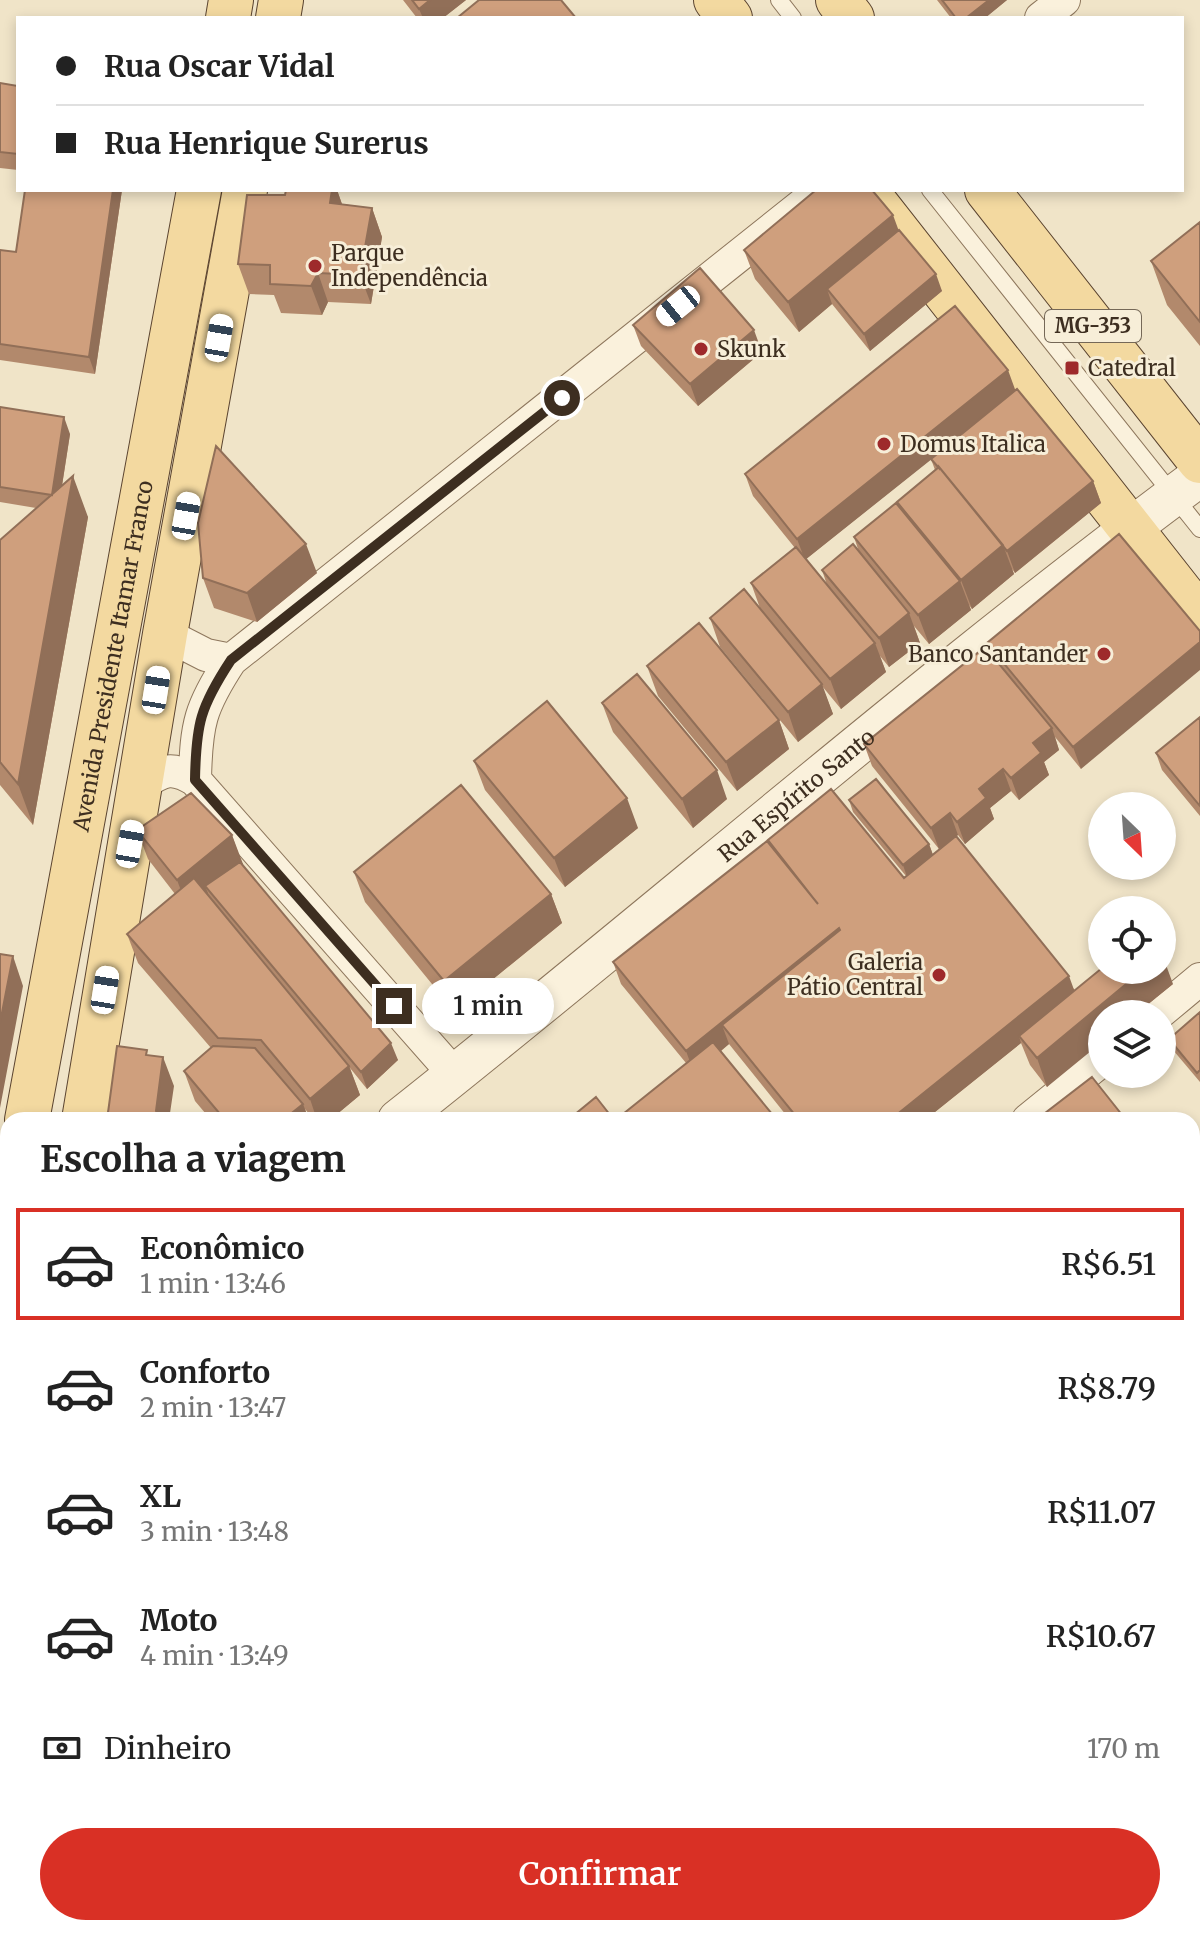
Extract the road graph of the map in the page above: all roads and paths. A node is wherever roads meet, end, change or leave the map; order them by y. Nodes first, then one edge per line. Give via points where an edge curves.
1 (716, 0) edge
2 (779, 0) edge
3 (838, 0) edge
4 (1064, 0) edge
5 (728, 16) edge
6 (791, 16) edge
7 (850, 16) edge
8 (1044, 16) edge
9 (199, 192) edge
10 (245, 192) edge
11 (818, 192) edge
12 (867, 192) edge
13 (932, 192) edge
14 (989, 192) edge
15 (1200, 461) edge
16 (1187, 486) edge
17 (1129, 527) junction
18 (1200, 529) edge
19 (1200, 617) edge
20 (165, 634) junction
21 (231, 660) junction
22 (195, 780) junction
23 (140, 785) junction
24 (1200, 979) edge
25 (1175, 1000) edge
26 (1088, 1071) edge
27 (454, 1074) junction
28 (28, 1112) edge
29 (85, 1112) edge
30 (408, 1112) edge
31 (1038, 1112) edge

1 - 5 main road
2 - 6 lane
3 - 7 main road
4 - 8 street
9 - 28 main road, Avenida Presidente Itamar Franco
10 - 20 main road, Avenida Presidente Itamar Franco
11 - 21 street
12 - 17 main road
13 - 16 lane
14 - 15 main road, MG-353
16 - 17 street, Rua Espírito Santo
16 - 18 lane
17 - 19 main road
17 - 27 street, Rua Espírito Santo
20 - 21 street via 206,655
20 - 23 main road, Avenida Presidente Itamar Franco
21 - 22 street via 200,716
22 - 23 street via 164,770
22 - 27 street
23 - 29 main road, Avenida Presidente Itamar Franco
24 - 25 street
26 - 31 street
27 - 30 street, Rua Espírito Santo

